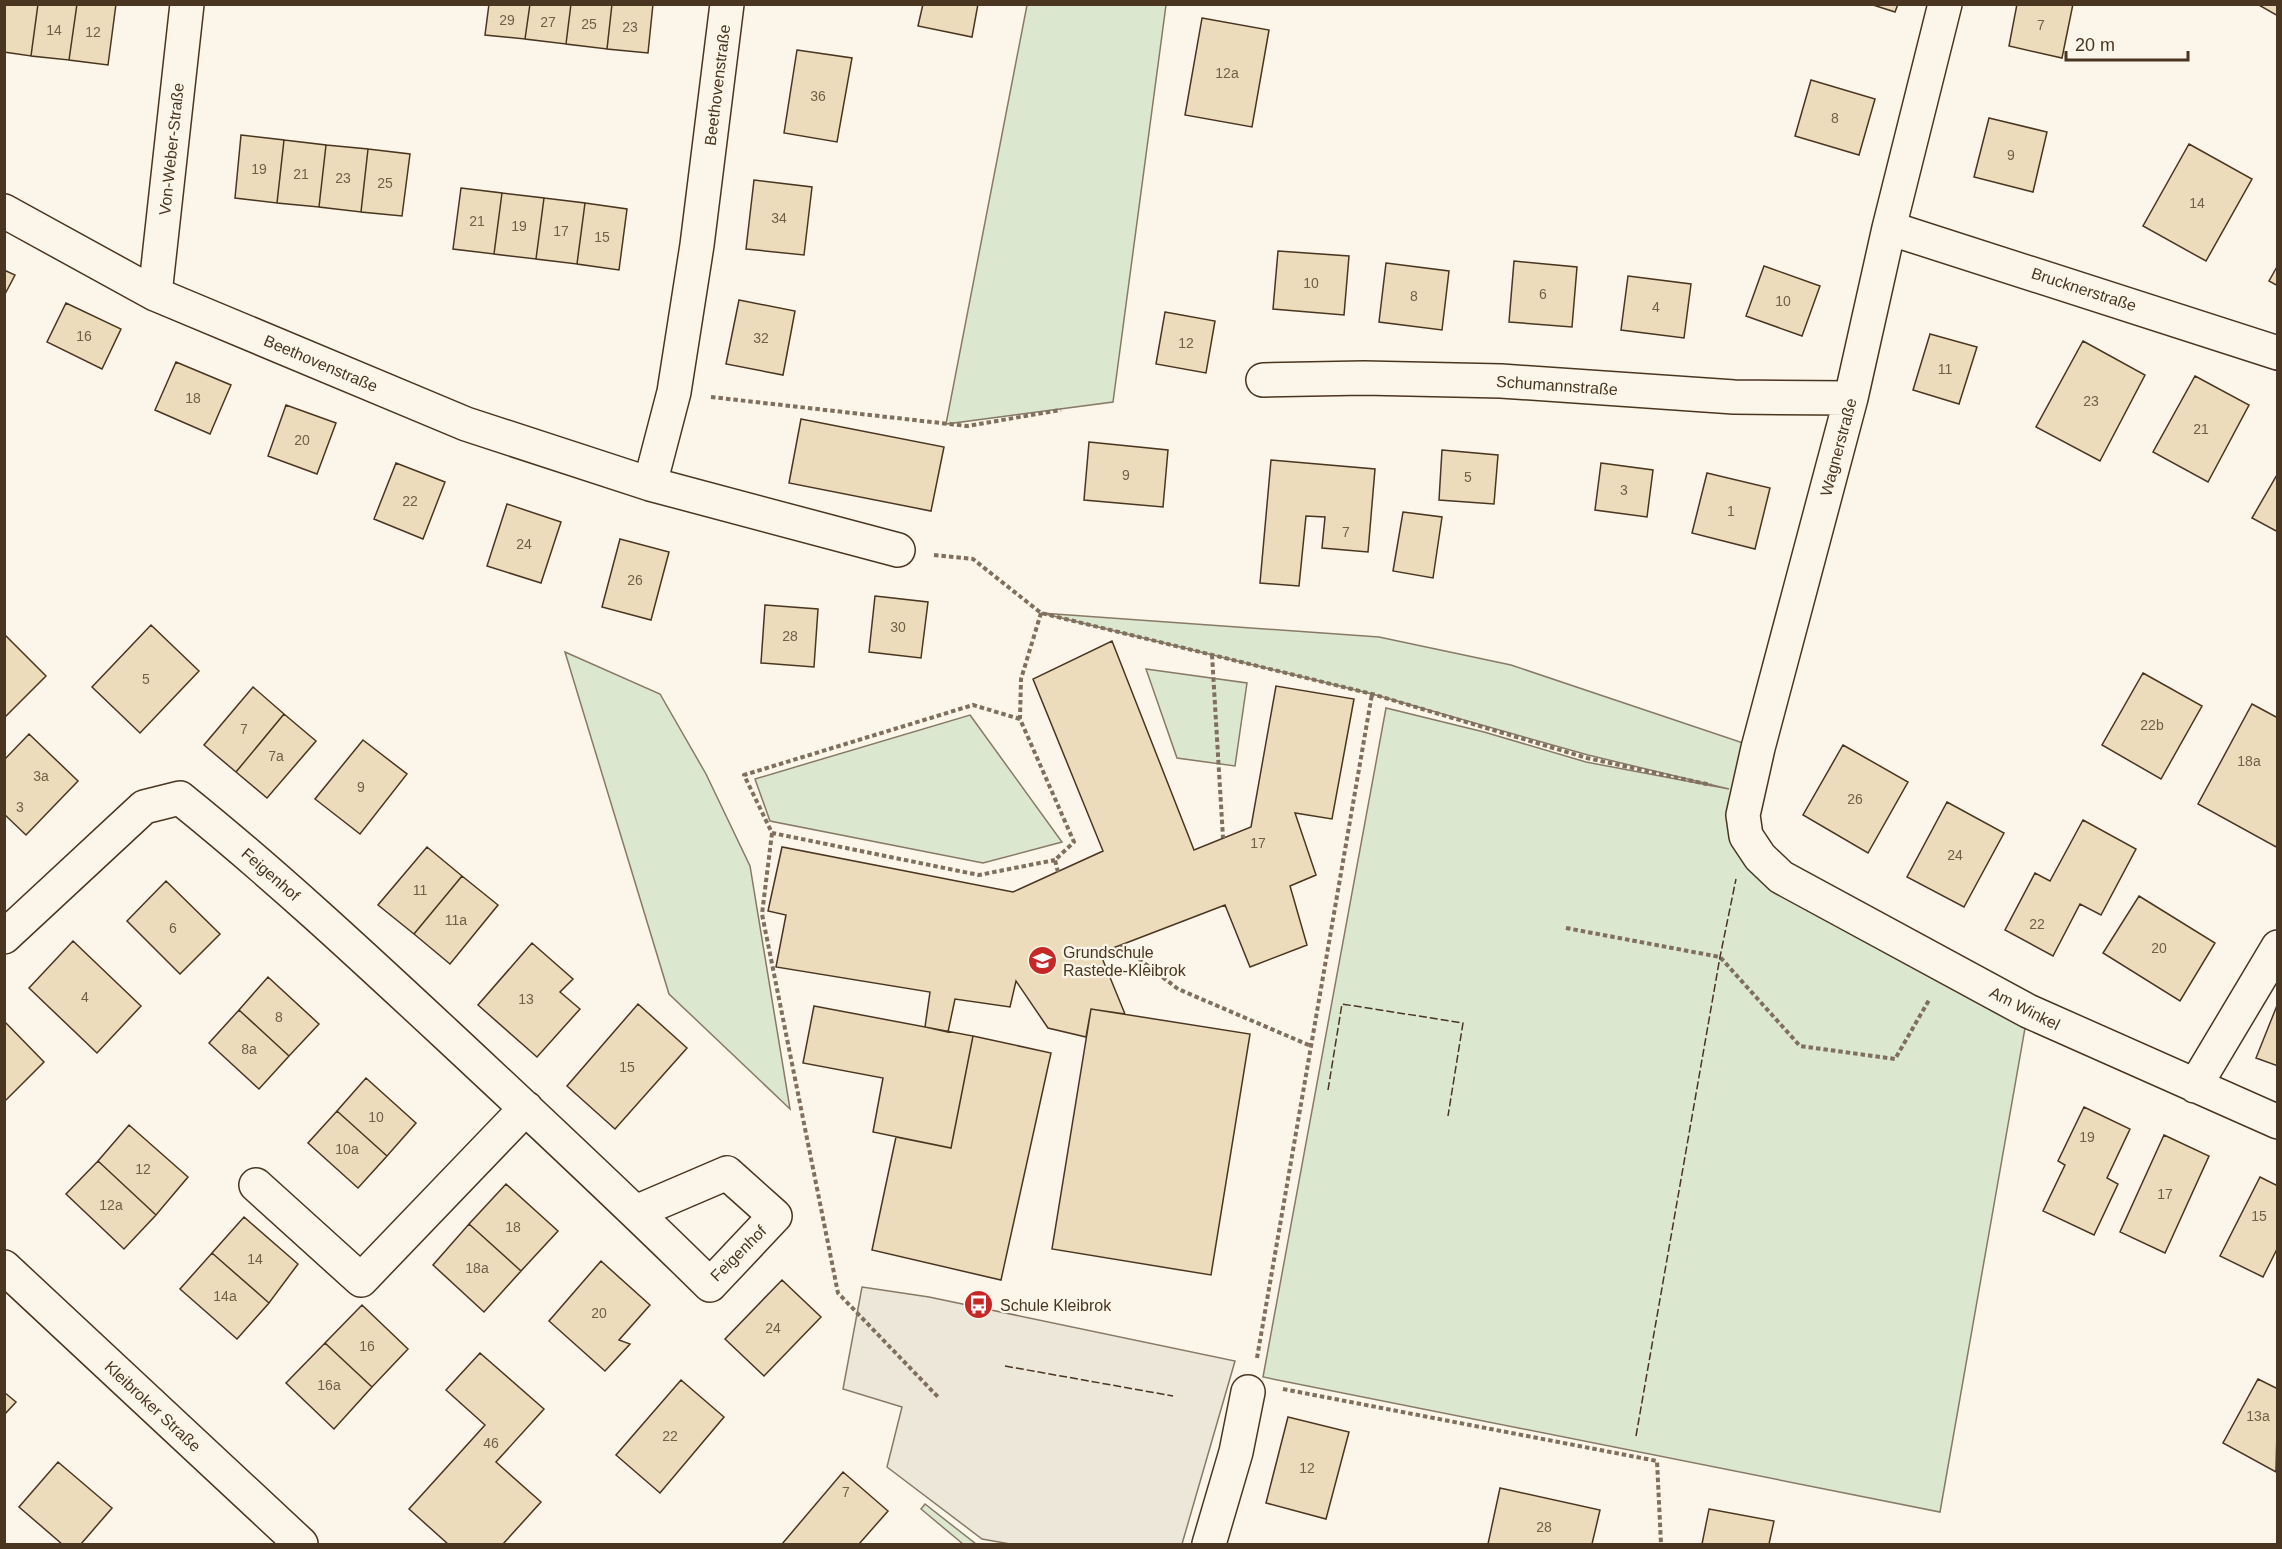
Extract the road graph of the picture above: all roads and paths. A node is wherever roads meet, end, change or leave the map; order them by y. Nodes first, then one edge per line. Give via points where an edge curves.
1 (187, 4) edge
2 (727, 4) edge
3 (1945, 4) edge
4 (4, 210) edge
5 (1889, 228) junction
6 (155, 294) junction
7 (2277, 353) edge
8 (1263, 380) dead end
9 (674, 392) junction
10 (1851, 398) junction
11 (1061, 410) dead end
12 (650, 484) junction
13 (898, 550) joint
14 (1041, 613) junction
15 (1212, 655) junction
16 (1372, 694) junction
17 (1020, 719) junction
18 (1748, 794) junction
19 (772, 834) junction
20 (1223, 838) dead end
21 (1055, 860) junction
22 (1058, 872) dead end
23 (1781, 877) joint
24 (1566, 928) dead end
25 (4, 937) edge
26 (1121, 945) dead end
27 (2277, 947) edge
28 (1948, 967) junction
29 (1311, 1046) junction
30 (2195, 1086) junction
31 (526, 1108) junction
32 (2277, 1122) edge
33 (256, 1185) dead end
34 (636, 1212) dead end
35 (4, 1267) edge
36 (1251, 1387) junction
37 (938, 1397) dead end
38 (301, 1545) edge
39 (1209, 1545) edge
40 (1661, 1545) edge

1 - 6 street, Von-Weber-Straße
2 - 9 street, Beethovenstraße
3 - 5 street, Wagnerstraße
4 - 6 street, Beethovenstraße
5 - 7 street, Brucknerstraße
5 - 10 street, Wagnerstraße
6 - 12 street, Beethovenstraße via 466,424
8 - 10 street, Schumannstraße via 1501,381 1734,397
9 - 11 path via 968,426
9 - 12 street, Beethovenstraße
10 - 18 street, Wagnerstraße
12 - 13 street, Beethovenstraße
13 - 14 path via 973,559
14 - 15 path
14 - 17 path via 1021,679
15 - 16 path
15 - 20 path
16 - 18 path via 1587,758
16 - 29 path
17 - 19 path via 973,705 744,775
17 - 21 path via 1074,842
18 - 23 street, Wagnerstraße via 1743,815 1746,836
19 - 21 path via 979,875
19 - 37 path via 762,914 838,1293
21 - 22 path
23 - 28 street, Am Winkel
24 - 28 path via 1720,957 1800,1046 1894,1059
25 - 31 street, Feigenhof via 144,807 180,798 251,856
26 - 29 path via 1178,989
27 - 30 street
28 - 30 street, Am Winkel via 2028,1011
29 - 36 path
30 - 32 street, Am Winkel
31 - 33 street via 362,1280
31 - 34 street, Feigenhof
35 - 38 street, Kleibroker Straße
36 - 39 street
36 - 40 path via 1657,1461

